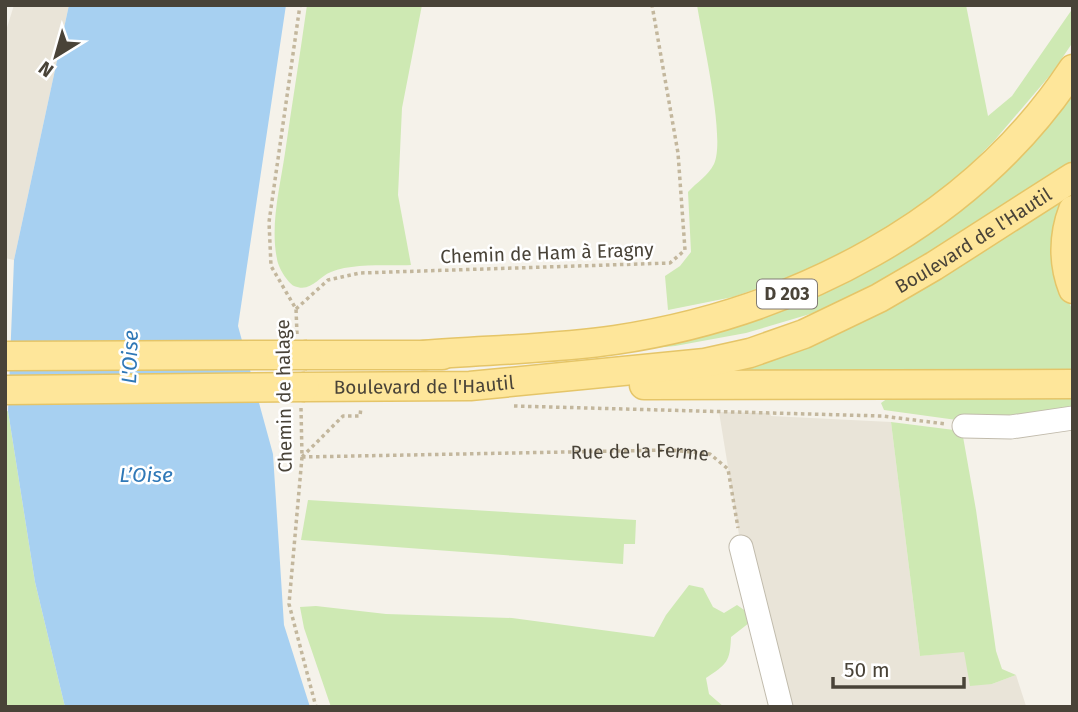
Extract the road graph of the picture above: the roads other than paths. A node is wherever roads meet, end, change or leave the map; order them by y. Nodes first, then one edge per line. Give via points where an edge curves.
1 (1073, 69) edge
2 (1073, 177) edge
3 (1073, 210) edge
4 (1073, 289) edge
5 (833, 319) junction
6 (424, 355) junction
7 (5, 356) edge
8 (1073, 384) edge
9 (470, 386) junction
10 (5, 390) edge
11 (1073, 418) edge
12 (964, 426) road end
13 (741, 547) road end
14 (781, 707) edge

1 - 6 main road, D 203 via 1021,134 972,181 903,234 814,283 666,331 613,340
2 - 5 main road, Boulevard de l'Hautil via 906,283
3 - 4 main road via 1065,243
5 - 6 main road, Boulevard de l'Hautil via 749,340 666,352 557,357
5 - 9 main road, Boulevard de l'Hautil via 777,345 724,359
6 - 7 main road, Boulevard de l'Hautil / D 203, bridge via 302,346
8 - 9 main road
9 - 10 main road, Boulevard de l'Hautil, bridge via 303,394
11 - 12 street via 1011,427
13 - 14 street

